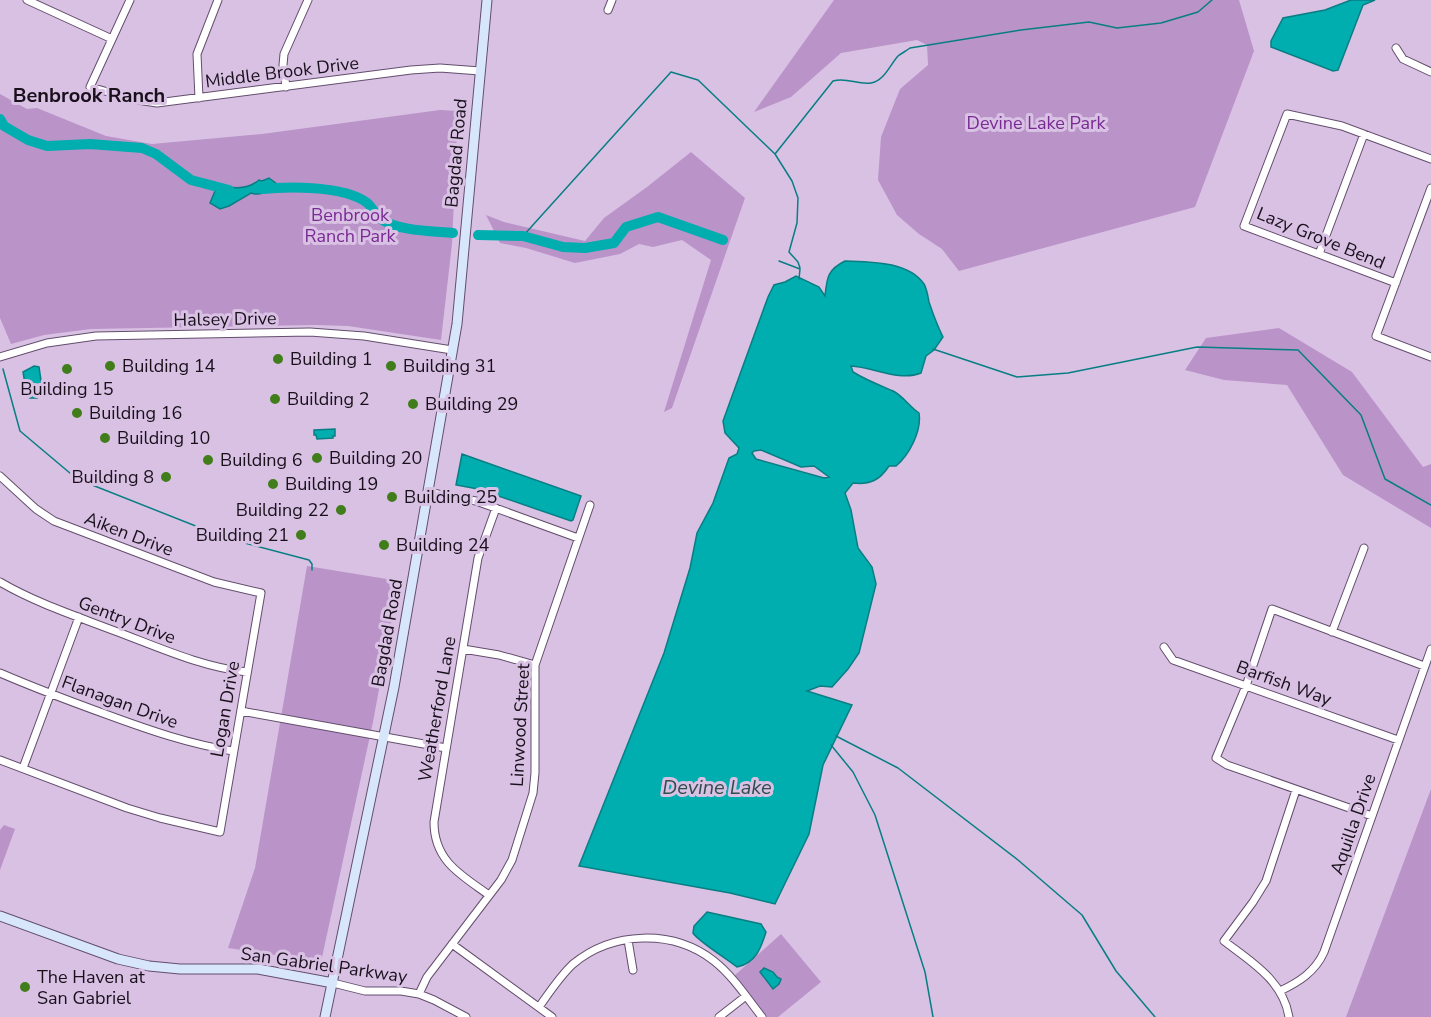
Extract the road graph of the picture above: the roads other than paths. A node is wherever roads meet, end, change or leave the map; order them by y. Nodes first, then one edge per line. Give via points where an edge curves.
1 (27, 0) edge
2 (130, 0) edge
3 (218, 0) edge
4 (308, 0) edge
5 (487, 0) edge
6 (612, 0) edge
7 (39, 3) edge
8 (608, 10) dead end
9 (112, 39) junction
10 (1396, 48) dead end
11 (480, 71) junction
12 (1431, 72) edge
13 (286, 87) junction
14 (199, 98) junction
15 (1364, 134) junction
16 (1431, 159) edge
17 (1431, 188) edge
18 (1319, 254) junction
19 (1396, 284) junction
20 (452, 350) junction
21 (0, 357) edge
22 (1431, 357) edge
23 (0, 476) edge
24 (427, 492) junction
25 (590, 505) dead end
26 (496, 508) junction
27 (578, 538) junction
28 (1364, 548) dead end
29 (0, 582) edge
30 (261, 593) joint
31 (79, 617) junction
32 (1332, 632) junction
33 (1164, 647) dead end
34 (463, 649) junction
35 (1431, 649) edge
36 (535, 665) junction
37 (1424, 666) junction
38 (247, 672) junction
39 (0, 673) edge
40 (1246, 686) junction
41 (52, 693) junction
42 (241, 711) junction
43 (385, 736) junction
44 (1398, 740) junction
45 (446, 748) junction
46 (233, 751) junction
47 (0, 760) edge
48 (23, 768) junction
49 (1296, 790) junction
50 (1372, 816) junction
51 (489, 895) junction
52 (0, 916) edge
53 (628, 940) junction
54 (452, 944) junction
55 (633, 970) dead end
56 (333, 983) junction
57 (1280, 991) junction
58 (419, 994) junction
59 (746, 996) junction
60 (539, 1007) junction
61 (325, 1017) edge
62 (466, 1017) edge
63 (552, 1017) edge
64 (719, 1017) edge
65 (762, 1017) edge
66 (1289, 1017) edge

1 - 7 street
2 - 9 street
3 - 14 street via 197,54
4 - 13 street via 284,54
5 - 11 street, Bagdad Road
6 - 8 street
7 - 9 street
9 - 14 street, Middle Brook Drive via 90,87 157,103
10 - 12 street via 1403,59
11 - 13 street, Middle Brook Drive via 411,70
11 - 20 street, Bagdad Road
13 - 14 street, Middle Brook Drive
15 - 16 street
15 - 18 street
15 - 18 street, Lazy Grove Bend via 1287,114 1244,226
17 - 19 street
18 - 19 street, Lazy Grove Bend
19 - 22 street via 1376,336
20 - 21 street, Halsey Drive via 310,332 96,336 47,343
20 - 24 street, Bagdad Road
23 - 30 street, Aiken Drive via 54,521 214,582
24 - 26 street
24 - 43 street, Bagdad Road
25 - 27 street, Linwood Street
26 - 27 street
26 - 34 street, Weatherford Lane via 478,558
27 - 36 street, Linwood Street
28 - 32 street
29 - 31 street, Gentry Drive
30 - 38 street, Logan Drive
31 - 38 street, Gentry Drive via 189,659
31 - 41 street
32 - 37 street
32 - 40 street via 1272,609
33 - 40 street, Barfish Way via 1173,660
34 - 36 street
34 - 45 street, Weatherford Lane
35 - 37 street, Aquilla Drive
36 - 51 street, Linwood Street via 536,773 532,793 509,867
37 - 44 street, Aquilla Drive
38 - 42 street, Logan Drive
39 - 41 street, Flanagan Drive
40 - 44 street, Barfish Way
40 - 49 street via 1216,758
41 - 46 street, Flanagan Drive via 168,737
41 - 48 street
42 - 43 street
42 - 46 street, Logan Drive
43 - 45 street
43 - 56 street, Bagdad Road
44 - 50 street, Aquilla Drive
45 - 51 street, Weatherford Lane via 435,808 435,839 452,867
46 - 48 street, Logan Drive via 220,832 127,808
47 - 48 street
49 - 50 street
49 - 57 street via 1266,881 1224,941 1264,972
50 - 57 street, Aquilla Drive via 1322,957 1308,975
51 - 54 street, Linwood Street
52 - 56 street, San Gabriel Parkway via 149,966 258,969
53 - 55 street
53 - 59 street via 665,939 698,951 729,975
53 - 60 street via 596,950 572,965
54 - 58 street, Linwood Street via 427,976
54 - 60 street
56 - 58 street, San Gabriel Parkway via 365,991
56 - 61 street, Bagdad Road
57 - 66 street
58 - 62 street, San Gabriel Parkway
59 - 64 street
59 - 65 street
60 - 63 street

